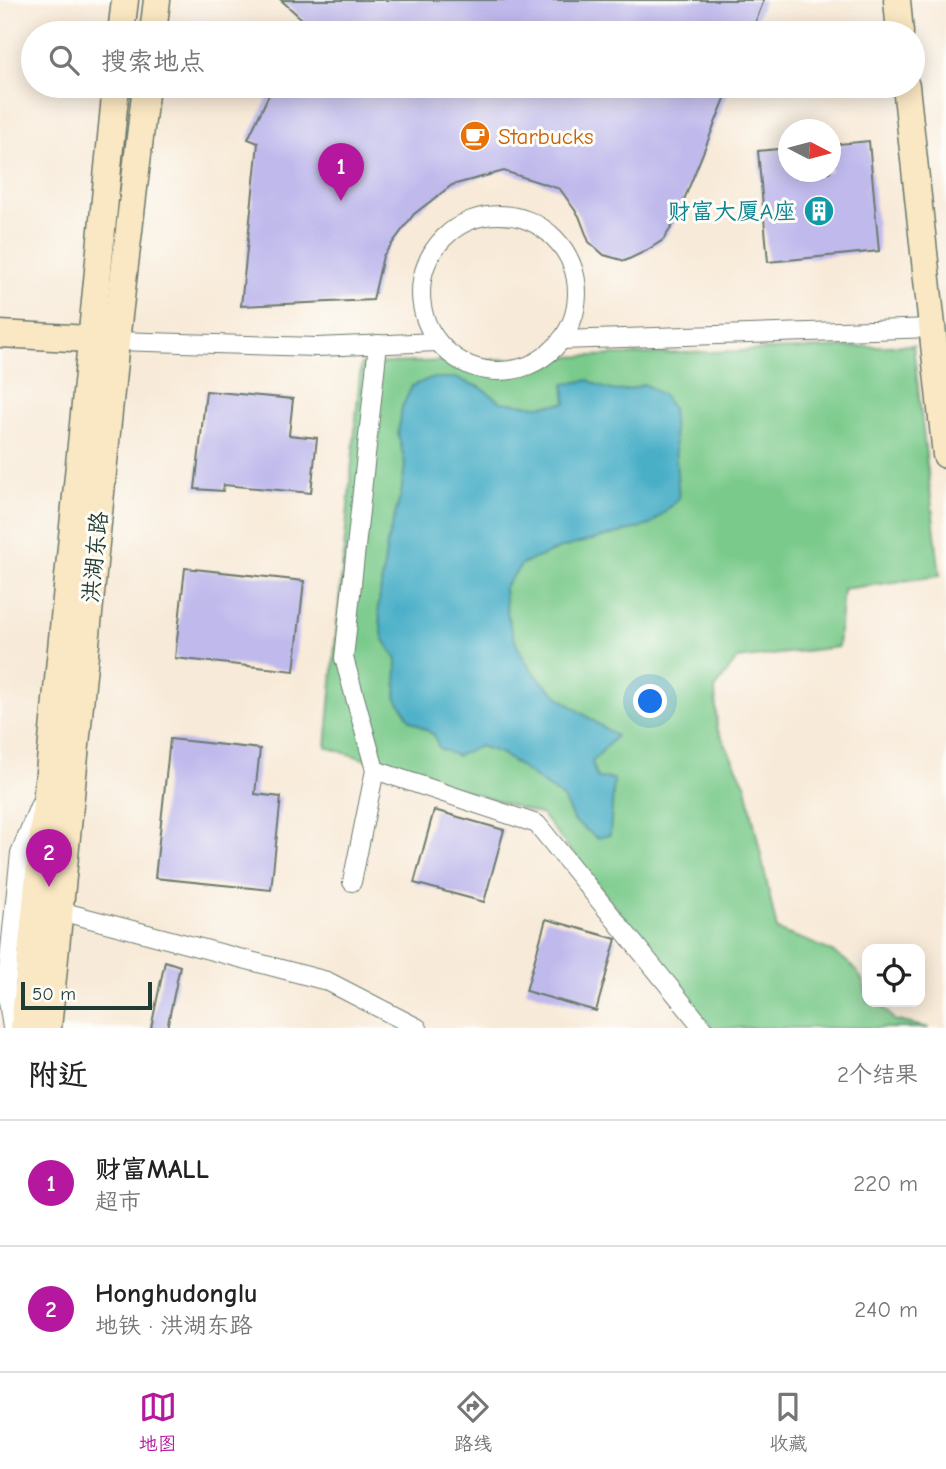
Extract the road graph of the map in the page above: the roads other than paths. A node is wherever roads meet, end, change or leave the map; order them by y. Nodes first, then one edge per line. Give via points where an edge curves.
1 (125, 0) edge
2 (157, 0) edge
3 (897, 0) edge
4 (122, 21) edge
5 (154, 21) edge
6 (899, 21) edge
7 (115, 98) edge
8 (144, 98) edge
9 (908, 98) edge
10 (940, 327) edge
11 (0, 334) edge
12 (103, 340) junction
13 (561, 340) junction
14 (437, 342) junction
15 (378, 344) junction
16 (946, 455) edge
17 (375, 770) junction
18 (48, 783) junction
19 (352, 882) dead end
20 (60, 911) junction
21 (53, 978) junction
22 (12, 1028) edge
23 (24, 1028) edge
24 (48, 1028) edge
25 (61, 1028) edge
26 (418, 1028) edge
27 (704, 1028) edge

1 - 4 main road
2 - 5 main road
3 - 6 main road
7 - 12 main road, 洪湖东路
8 - 12 main road, 洪湖东路
9 - 10 main road
10 - 13 street
10 - 16 main road
11 - 12 main road
12 - 15 street via 317,347
12 - 18 main road, 洪湖东路
12 - 20 main road, 洪湖东路
13 - 14 street via 531,365 506,372 480,370 456,359
13 - 14 street via 576,303 576,278 567,254 551,234 529,221 505,215 479,217 456,228 437,245 425,267 421,293 425,318
14 - 15 street
15 - 17 street via 344,658
17 - 19 street
17 - 27 street via 537,824
18 - 22 street via 20,853 6,988
18 - 23 main road, 洪湖东路
20 - 21 main road, 洪湖东路
20 - 26 street via 327,981
21 - 24 main road, 洪湖东路
21 - 25 street

